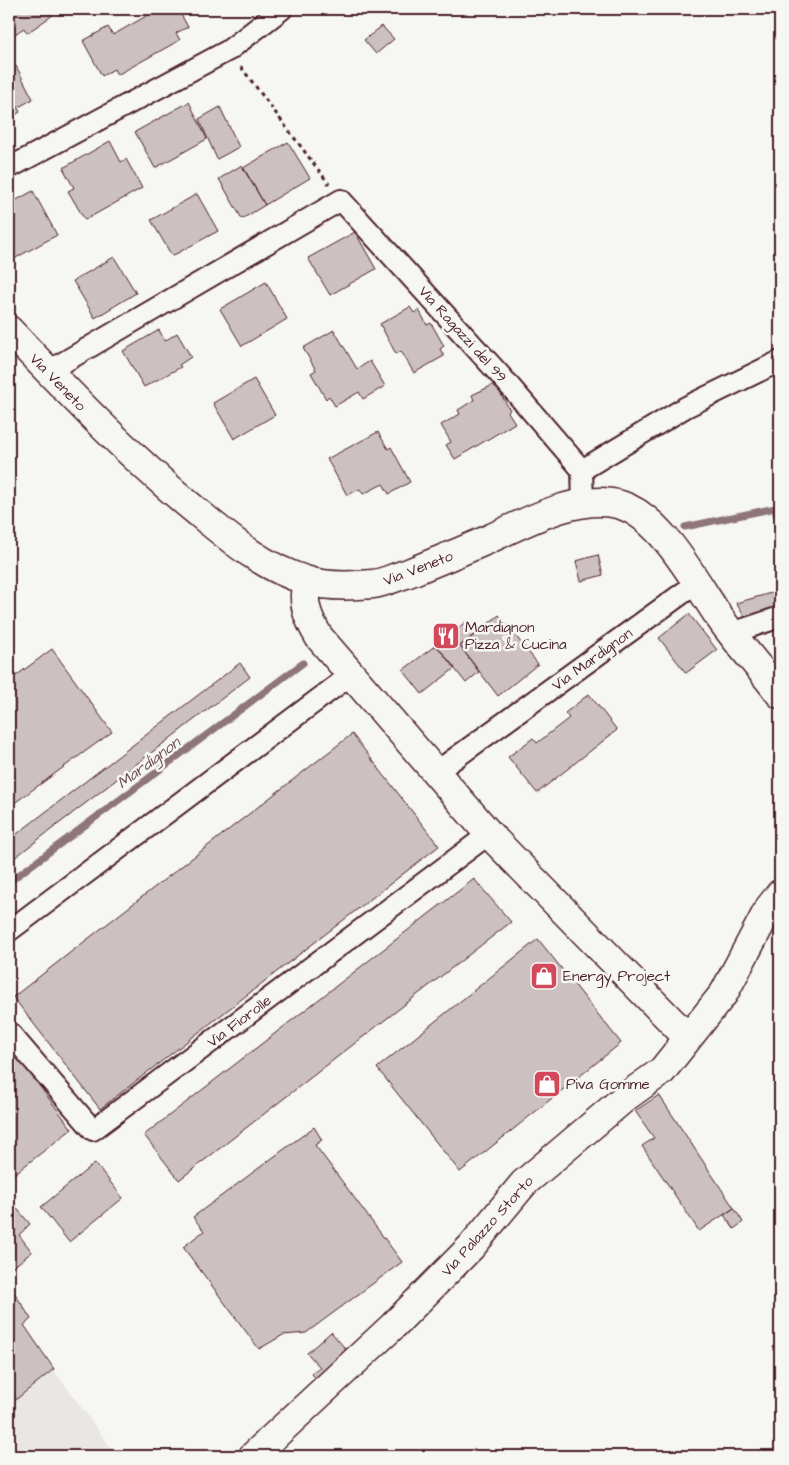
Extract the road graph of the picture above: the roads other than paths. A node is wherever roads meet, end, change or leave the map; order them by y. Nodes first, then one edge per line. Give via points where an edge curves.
1 (282, 9) edge
2 (9, 168) edge
3 (9, 330) edge
4 (780, 361) edge
5 (47, 372) junction
6 (582, 470) junction
7 (583, 503) junction
8 (307, 581) junction
9 (698, 582) junction
10 (780, 617) edge
11 (732, 633) junction
12 (352, 674) junction
13 (780, 694) edge
14 (436, 772) junction
15 (489, 834) junction
16 (780, 894) edge
17 (9, 931) edge
18 (9, 1032) edge
19 (688, 1038) junction
20 (253, 1456) edge

1 - 2 street via 228,50
3 - 5 street, Via Veneto
4 - 6 street via 686,407
5 - 6 street, Via Ragazzi del 99 via 341,200
5 - 8 street, Via Veneto via 152,474 243,550
6 - 7 street
7 - 8 street, Via Veneto via 565,507 435,563 376,584 349,586
7 - 9 street, Via Veneto via 621,504 640,513 666,540
8 - 12 street via 303,596 308,616 319,637
9 - 11 street
9 - 14 street, Via Mardignon
10 - 11 street
11 - 13 street
12 - 14 street
12 - 17 street
14 - 15 street
15 - 18 street, Via Fiorolle via 93,1130
15 - 19 street
16 - 19 street, Via Palazzo Storto via 769,908 724,993
19 - 20 street, Via Palazzo Storto via 662,1071 627,1096 524,1183 471,1247 393,1326

